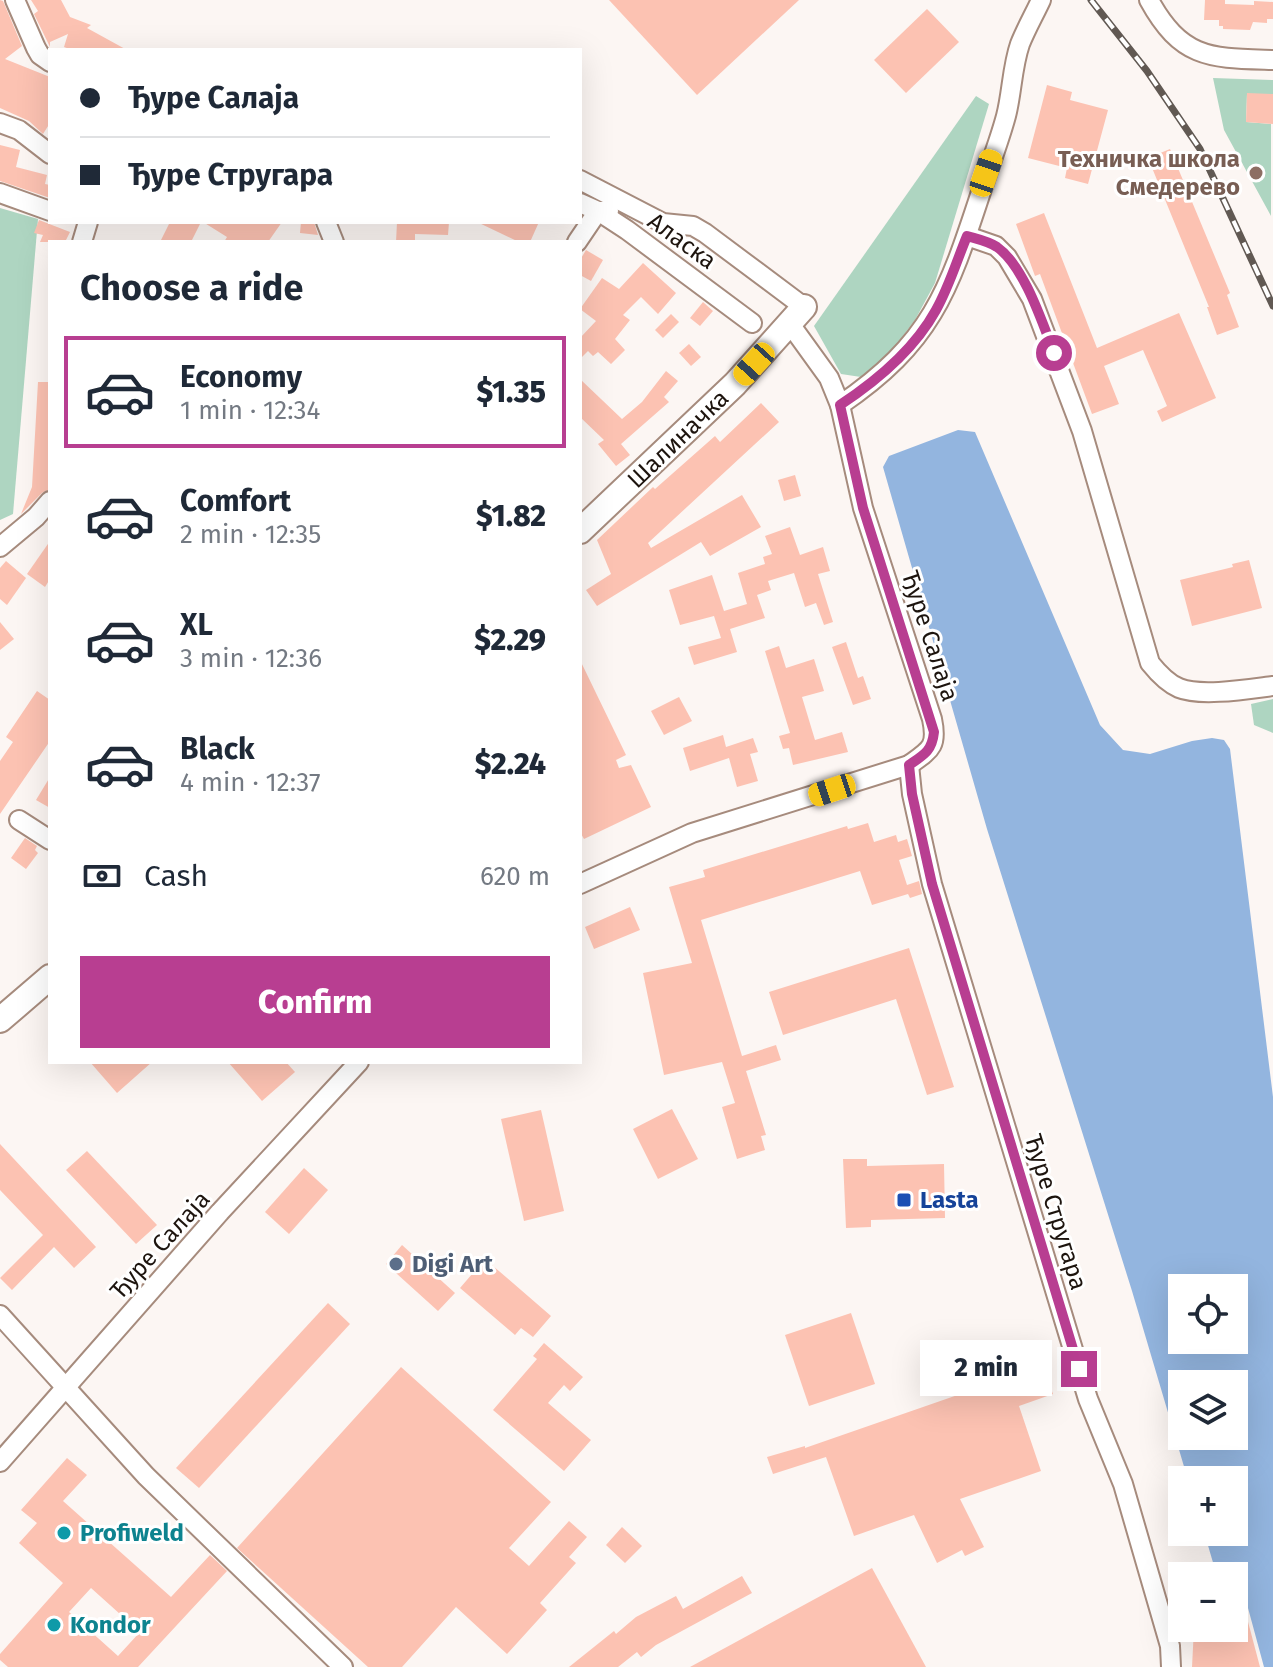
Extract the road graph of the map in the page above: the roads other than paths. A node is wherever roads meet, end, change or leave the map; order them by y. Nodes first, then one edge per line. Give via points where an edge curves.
1 (15, 0) edge
2 (1041, 0) edge
3 (1149, 0) edge
4 (48, 60) edge
5 (1273, 60) edge
6 (0, 123) edge
7 (48, 152) edge
8 (582, 181) edge
9 (0, 193) edge
10 (582, 204) edge
11 (48, 210) edge
12 (598, 211) junction
13 (639, 211) junction
14 (967, 236) junction
15 (578, 240) edge
16 (797, 315) junction
17 (752, 323) dead end
18 (840, 405) junction
19 (48, 503) edge
20 (582, 529) edge
21 (0, 547) edge
22 (1273, 686) edge
23 (909, 765) junction
24 (19, 820) dead end
25 (48, 839) edge
26 (582, 883) edge
27 (48, 979) edge
28 (0, 1020) edge
29 (357, 1064) edge
30 (0, 1315) edge
31 (64, 1389) junction
32 (0, 1462) edge
33 (343, 1667) edge
34 (1171, 1667) edge

1 - 4 street via 36,48
2 - 14 street via 1020,46 1006,116
3 - 5 street via 1164,27 1202,54
6 - 7 street
8 - 13 street
9 - 11 street
10 - 12 street, Аласка
12 - 13 street
12 - 15 street
12 - 17 street, Аласка
13 - 16 street, Ђуре Салаја via 705,233
14 - 18 street via 936,311 918,337 869,386
14 - 22 street via 996,246 1032,299 1082,431 1150,663 1181,689
16 - 18 street, Ђуре Салаја
16 - 20 main road, Шалиначка via 735,384
18 - 23 street, Ђуре Салаја via 863,508 934,732 928,752
19 - 21 street
23 - 26 street via 692,833
23 - 34 street, Ђуре Стругара via 932,884 1088,1399 1123,1484 1170,1646
24 - 25 street
27 - 28 main road
29 - 31 street, Ђуре Салаја
30 - 31 street
31 - 32 street, Ђуре Салаја
31 - 33 street

